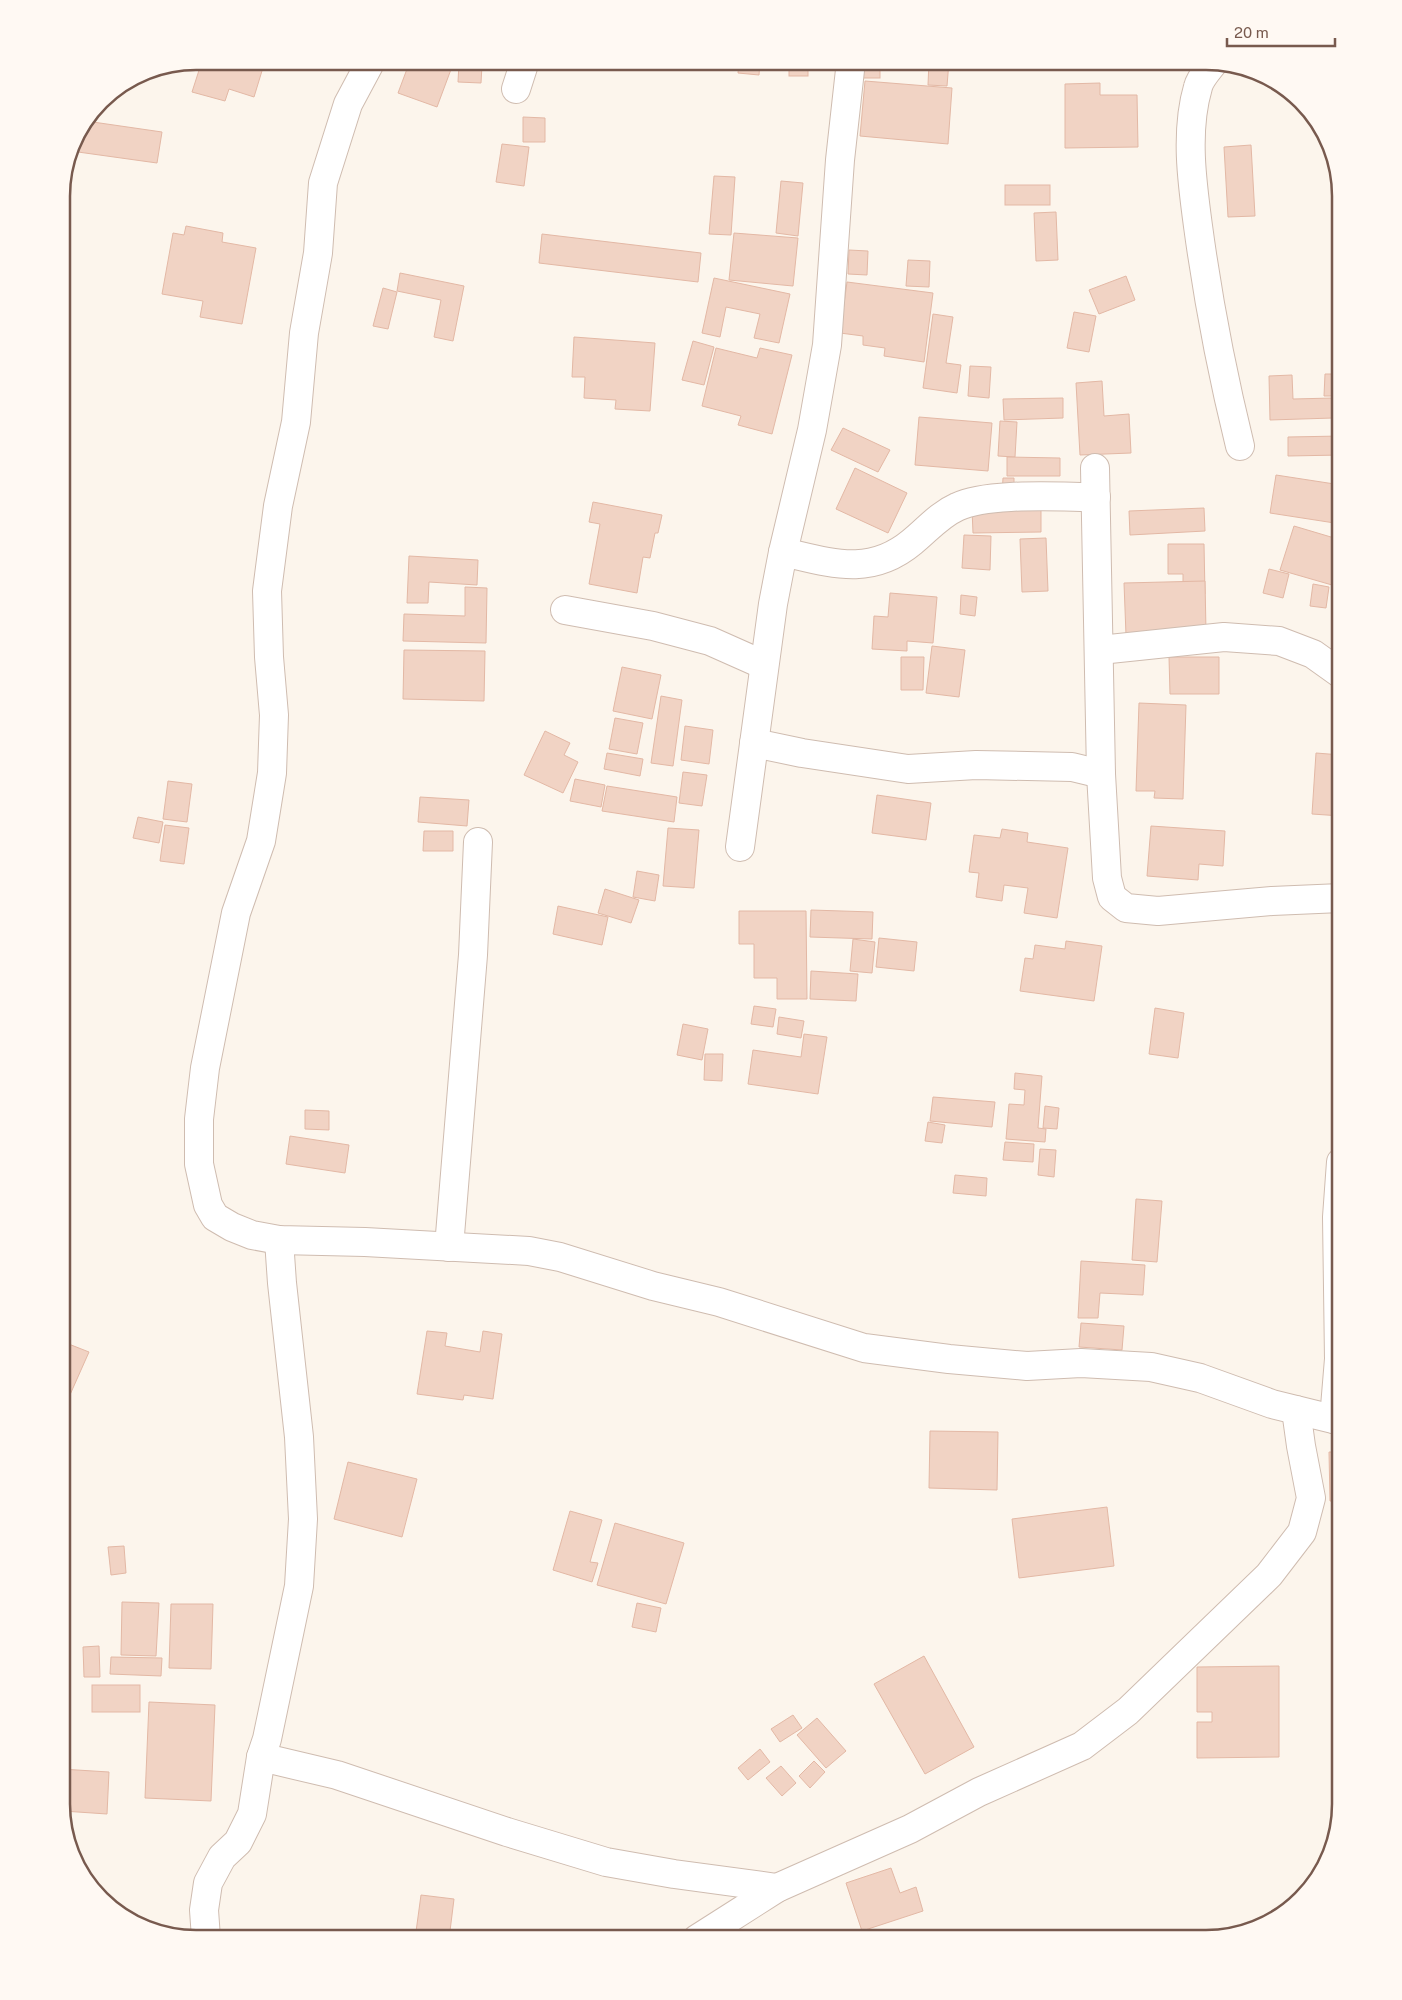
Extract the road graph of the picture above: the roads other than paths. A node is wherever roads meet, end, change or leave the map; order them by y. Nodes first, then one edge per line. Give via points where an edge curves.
1 (366, 70) edge
2 (522, 70) edge
3 (850, 70) edge
4 (1208, 70) edge
5 (516, 89) dead end
6 (1240, 446) dead end
7 (1095, 468) dead end
8 (1096, 497) junction
9 (783, 552) junction
10 (565, 610) dead end
11 (1100, 650) junction
12 (764, 665) junction
13 (1332, 668) edge
14 (754, 743) junction
15 (1101, 774) junction
16 (478, 842) dead end
17 (740, 847) dead end
18 (1332, 898) edge
19 (279, 1240) junction
20 (449, 1247) junction
21 (1296, 1410) junction
22 (1332, 1419) edge
23 (261, 1757) junction
24 (777, 1888) junction
25 (205, 1930) edge
26 (712, 1930) edge

1 - 19 street via 348,104 323,183 318,253 304,333 296,422 278,506 267,591 274,714 272,773 261,841 236,913 205,1068 199,1119 199,1164 208,1205 215,1217 252,1235
2 - 5 street
3 - 9 street via 827,345 812,430
4 - 6 street via 1198,85 1192,117 1195,204 1221,366
7 - 8 street
8 - 9 street via 1021,497 978,500 957,506 885,560 860,565 821,561
8 - 11 street
9 - 12 street
10 - 12 street via 628,620 701,639
11 - 13 street via 1224,637 1279,641 1312,654
11 - 15 street
12 - 14 street
14 - 15 street via 908,769 976,765 1072,768
14 - 17 street
15 - 18 street via 1107,878 1112,897 1126,908 1158,911
16 - 20 street via 473,955
19 - 20 street
19 - 23 street via 299,1437 303,1519 299,1586
20 - 21 street via 529,1251 560,1257 864,1348 1027,1366 1151,1367 1200,1378
21 - 22 street
21 - 24 street via 1311,1498 1302,1532 1269,1575 1128,1711 1082,1746 978,1792 910,1829
23 - 24 street via 337,1775 606,1862
23 - 25 street via 252,1814 238,1842 222,1857 208,1883 204,1910
24 - 26 street

